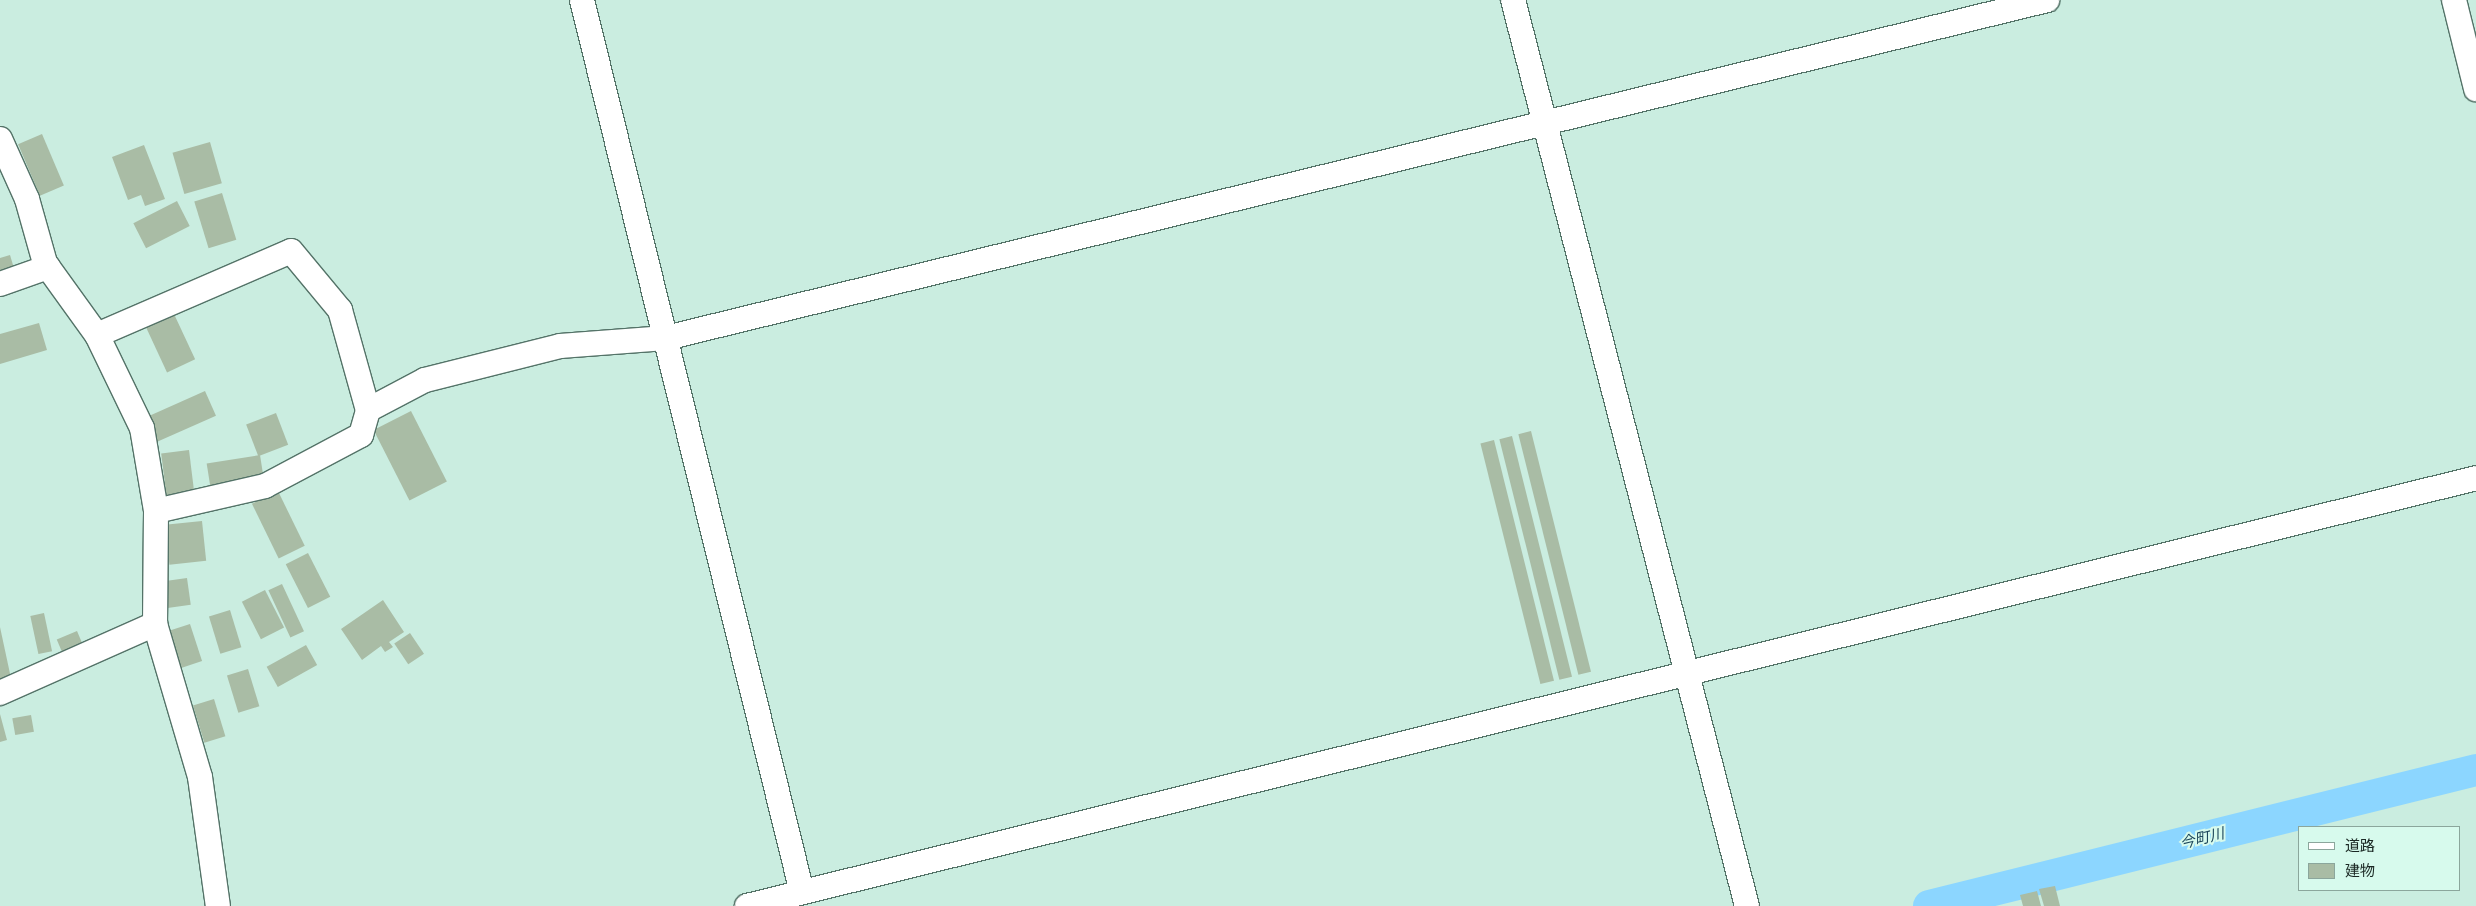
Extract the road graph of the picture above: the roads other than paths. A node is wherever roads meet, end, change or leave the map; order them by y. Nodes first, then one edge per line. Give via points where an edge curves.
1 (582, 0) edge
2 (1513, 0) edge
3 (2047, 0) edge
4 (2454, 0) edge
5 (2476, 89) edge
6 (1545, 120) junction
7 (0, 139) edge
8 (48, 267) junction
9 (0, 284) edge
10 (97, 336) junction
11 (666, 338) junction
12 (368, 410) junction
13 (2476, 478) edge
14 (156, 511) junction
15 (155, 624) junction
16 (1688, 672) junction
17 (0, 693) edge
18 (802, 892) junction
19 (218, 906) edge
20 (747, 906) edge
21 (1747, 906) edge

1 - 11 street
2 - 6 street
3 - 6 street
4 - 5 street
6 - 11 street
6 - 16 street
7 - 8 street via 27,199
8 - 9 street
8 - 10 street
10 - 12 street via 291,251 340,310
10 - 14 street via 142,428
11 - 12 street via 560,346 425,380
11 - 18 street
12 - 14 street via 361,435 265,486
13 - 16 street
14 - 15 street
15 - 17 street
15 - 19 street via 200,777
16 - 18 street
16 - 21 street
18 - 20 street

